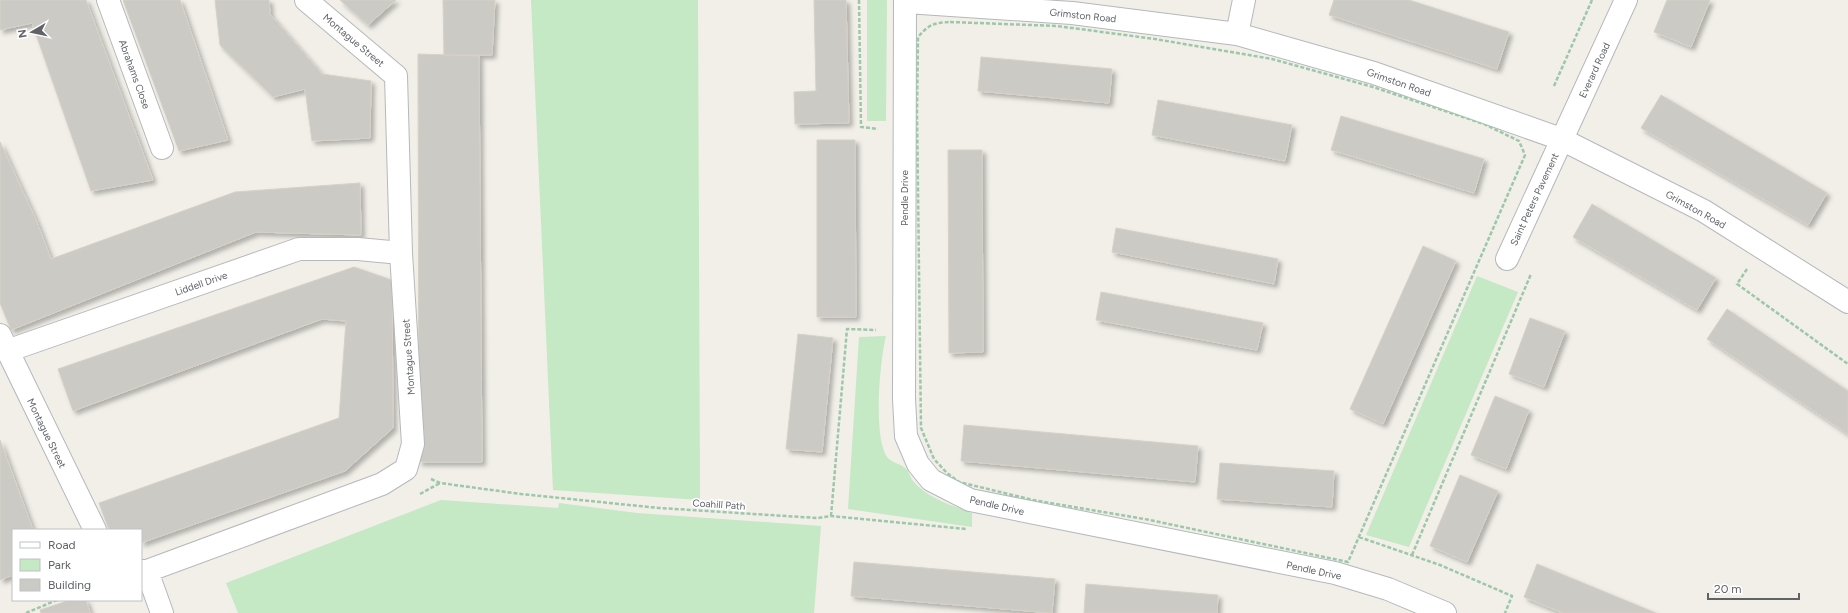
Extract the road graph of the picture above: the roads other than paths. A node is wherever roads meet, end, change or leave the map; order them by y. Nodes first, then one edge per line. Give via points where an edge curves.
1 (108, 0) edge
2 (306, 0) edge
3 (1244, 0) edge
4 (1626, 0) edge
5 (906, 1) edge
6 (1237, 34) junction
7 (1561, 139) junction
8 (162, 148) dead end
9 (401, 253) junction
10 (1506, 259) dead end
11 (1848, 302) edge
12 (4, 343) edge
13 (95, 529) edge
14 (144, 571) edge
15 (162, 613) edge
16 (1445, 613) edge

1 - 8 street, Abrahams Close
2 - 9 street, Montague Street via 396,76
3 - 6 street
4 - 7 street, Everard Road
5 - 6 street, Grimston Road via 1072,13
5 - 16 street, Pendle Drive via 904,399 906,436 918,464 931,480 970,500 1335,573 1388,589
6 - 7 street, Grimston Road via 1374,73
7 - 10 street, Saint Peters Pavement
7 - 11 street, Grimston Road via 1704,211
9 - 12 street, Liddell Drive via 299,249
9 - 14 street, Montague Street via 413,444 406,469 382,484
12 - 13 street, Montague Street
14 - 15 street

